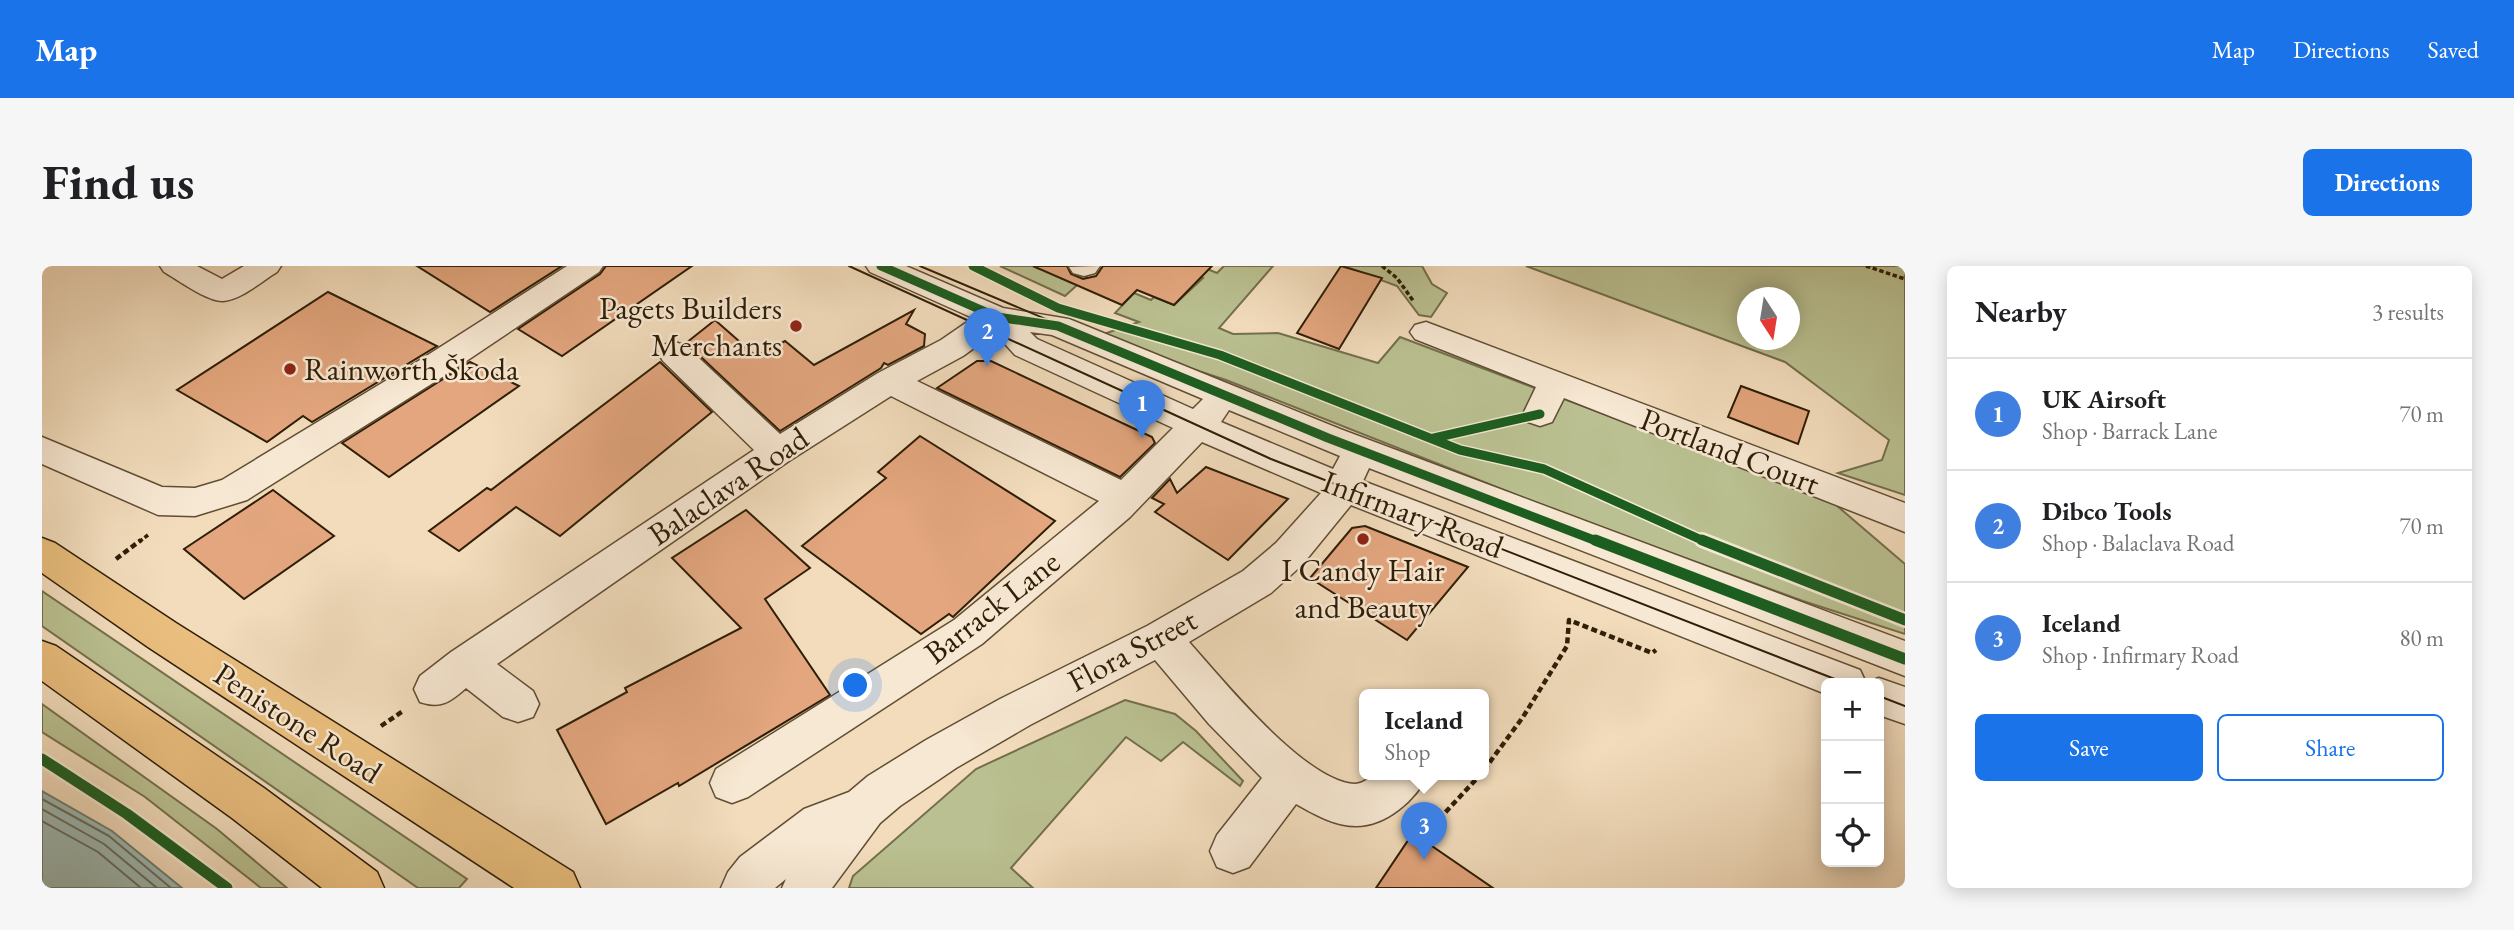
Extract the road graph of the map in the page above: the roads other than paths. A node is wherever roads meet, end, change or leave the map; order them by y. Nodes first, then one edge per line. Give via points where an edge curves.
1 (175, 266) edge
2 (266, 266) edge
3 (588, 266) edge
4 (881, 266) edge
5 (997, 317) junction
6 (1426, 332) road end
7 (674, 353) dead end
8 (890, 381) junction
9 (1555, 383) junction
10 (1225, 396) junction
11 (1540, 414) dead end
12 (1199, 425) junction
13 (42, 450) edge
14 (1360, 451) junction
15 (777, 452) junction
16 (1342, 487) junction
17 (1125, 498) junction
18 (1905, 518) edge
19 (42, 553) edge
20 (1161, 638) junction
21 (42, 658) edge
22 (1905, 659) edge
23 (1832, 678) edge
24 (1884, 698) edge
25 (518, 704) dead end
26 (1905, 706) edge
27 (1291, 775) junction
28 (1400, 780) edge
29 (732, 783) dead end
30 (864, 808) junction
31 (1233, 851) dead end
32 (360, 888) edge
33 (556, 888) edge
34 (745, 888) edge
35 (806, 888) edge

1 - 2 street via 222,292
3 - 13 street via 234,490 195,502 159,501
4 - 5 street, Infirmary Road
5 - 8 street, Balaclava Road via 952,348
5 - 10 street, Infirmary Road via 1058,326
5 - 12 street, Infirmary Road via 1026,346
6 - 9 street, Portland Court
7 - 15 street
8 - 15 street, Balaclava Road
8 - 17 street
9 - 11 street
9 - 18 street, Portland Court
10 - 12 street, Barrack Lane
10 - 14 street, Infirmary Road
12 - 16 street, Infirmary Road
12 - 17 street, Barrack Lane
14 - 16 street, Flora Street
14 - 22 street, Infirmary Road
15 - 25 street, Balaclava Road via 450,676
16 - 20 street, Flora Street via 1289,554 1257,582
16 - 23 street, Infirmary Road
17 - 29 street, Barrack Lane via 968,632
19 - 33 highway, Penistone Road
20 - 27 street via 1244,732
20 - 30 street, Flora Street via 941,754
21 - 32 highway
24 - 26 street
27 - 28 street via 1312,791 1356,805 1382,798
27 - 31 street
30 - 34 street, Flora Street via 820,824 757,873
30 - 35 street, Flora Street

